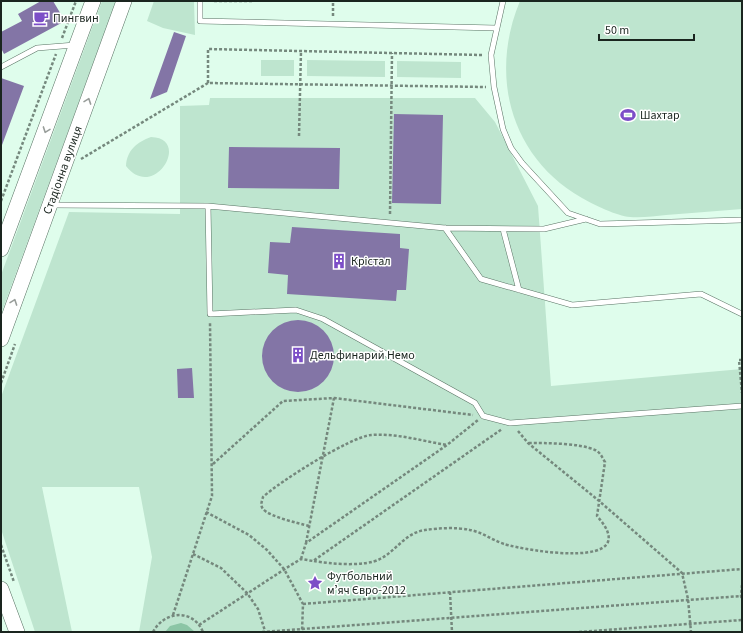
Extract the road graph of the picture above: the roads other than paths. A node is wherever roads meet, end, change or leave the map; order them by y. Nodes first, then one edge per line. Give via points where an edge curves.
1 (93, 1) edge
2 (124, 1) edge
3 (200, 1) edge
4 (503, 1) edge
5 (496, 28) junction
6 (77, 45) junction
7 (1, 67) edge
8 (50, 205) junction
9 (208, 206) junction
10 (586, 219) junction
11 (742, 220) edge
12 (445, 228) junction
13 (503, 229) junction
14 (1, 249) edge
15 (519, 290) junction
16 (742, 314) edge
17 (1, 339) edge
18 (742, 406) edge
19 (1, 589) edge
20 (17, 632) edge

1 - 6 street
8 -> 2 street, Стадіонна вулиця
3 - 5 lane via 200,21
4 - 5 lane
5 - 10 lane via 491,55 494,87 503,129 511,148 568,213
6 - 7 lane via 37,48
6 -> 14 street
8 - 9 lane
17 -> 8 street, Стадіонна вулиця
9 - 12 lane
9 - 18 lane via 210,314 296,310 323,319 475,403 483,416 510,423
10 - 11 lane via 600,224
10 - 13 lane via 544,229
12 - 13 lane
12 - 15 lane via 481,279
13 - 15 lane
15 - 16 lane via 572,305 701,294
19 - 20 street

